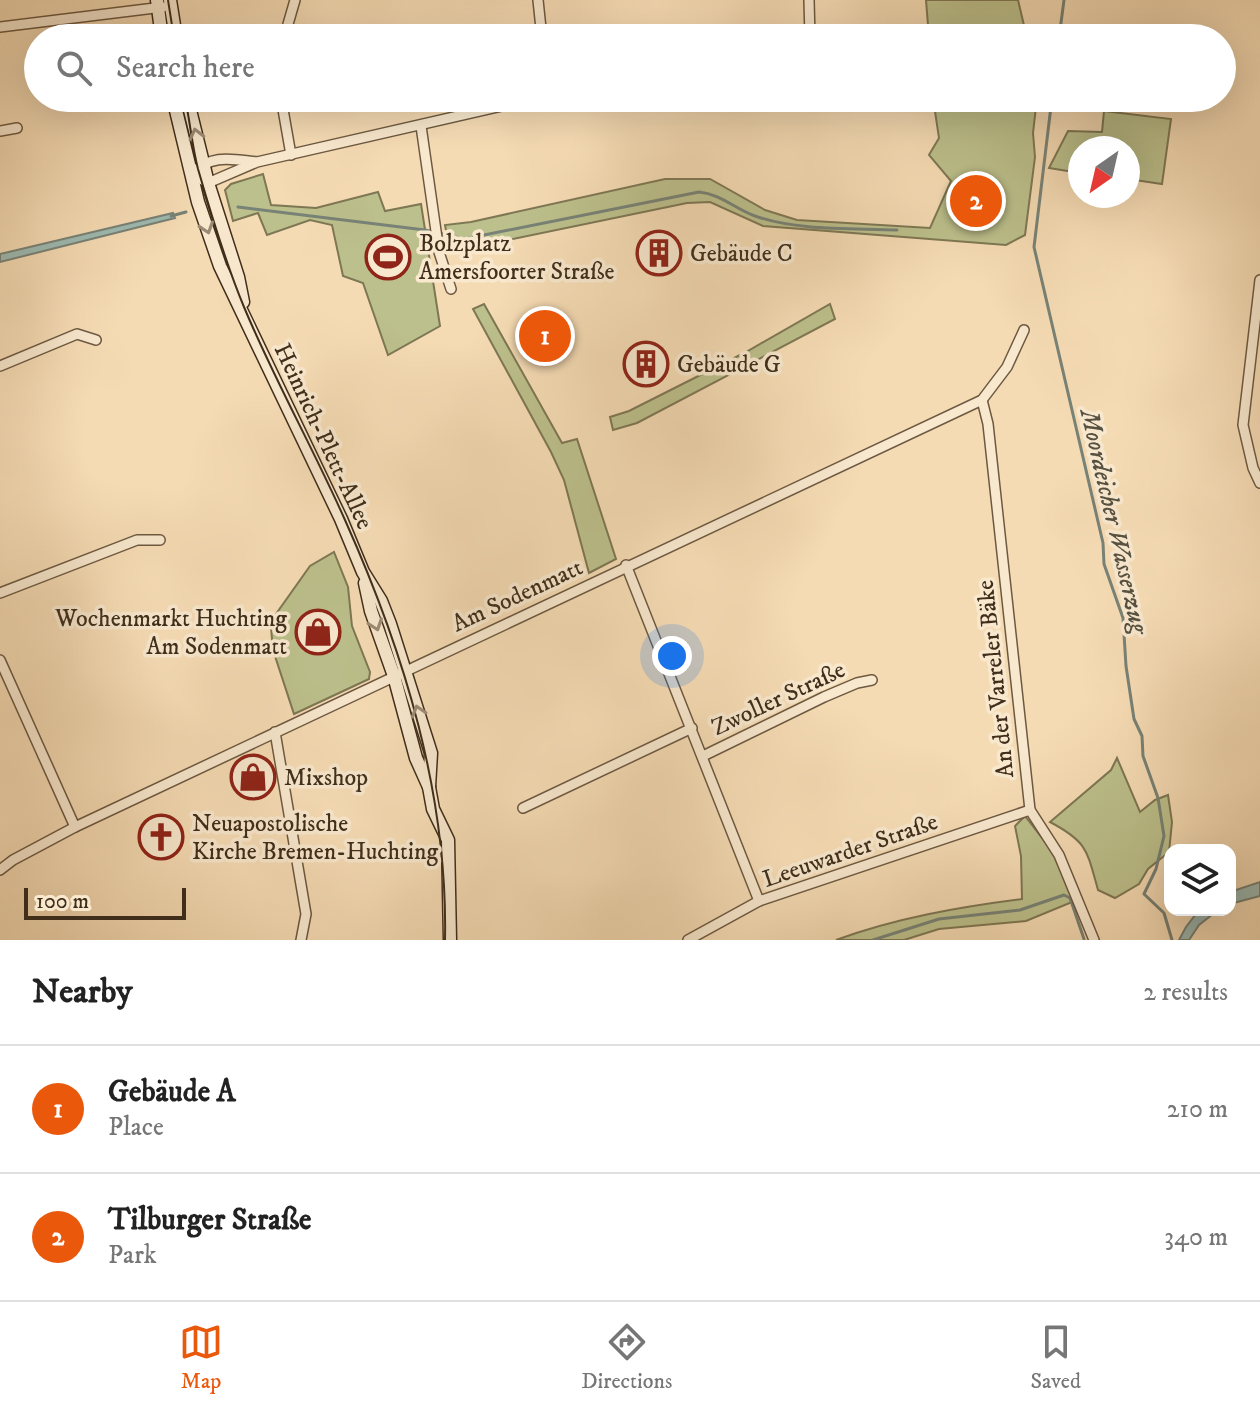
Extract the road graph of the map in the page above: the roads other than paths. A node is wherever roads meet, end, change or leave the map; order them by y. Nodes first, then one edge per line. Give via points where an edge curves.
1 (295, 0) edge
2 (538, 0) edge
3 (809, 0) edge
4 (164, 3) edge
5 (163, 24) edge
6 (171, 24) edge
7 (288, 24) edge
8 (541, 24) edge
9 (810, 24) edge
10 (0, 27) edge
11 (176, 112) edge
12 (190, 112) edge
13 (283, 112) edge
14 (479, 112) edge
15 (421, 126) junction
16 (17, 128) dead end
17 (0, 131) edge
18 (291, 155) junction
19 (203, 162) junction
20 (257, 162) junction
21 (191, 174) junction
22 (208, 183) junction
23 (1260, 280) edge
24 (451, 289) dead end
25 (246, 317) junction
26 (1024, 330) dead end
27 (96, 340) dead end
28 (0, 366) edge
29 (982, 400) junction
30 (1260, 483) edge
31 (160, 540) dead end
32 (626, 565) junction
33 (0, 593) edge
34 (0, 660) edge
35 (400, 673) junction
36 (872, 680) dead end
37 (692, 728) junction
38 (275, 732) junction
39 (703, 756) junction
40 (523, 808) dead end
41 (1030, 810) junction
42 (75, 827) junction
43 (0, 870) edge
44 (759, 901) junction
45 (301, 940) edge
46 (450, 940) edge
47 (688, 940) edge
48 (1094, 940) edge

1 - 7 street
2 - 8 street
3 - 9 street
4 - 5 main road
4 - 6 main road
4 - 10 street
11 - 21 main road, Heinrich-Plett-Allee
19 -> 12 main road, Heinrich-Plett-Allee
13 - 18 street
14 - 15 street
15 - 18 street
15 - 24 street via 439,252
16 - 17 street
18 - 20 street
19 - 20 street
19 - 21 street
19 - 22 main road, Heinrich-Plett-Allee
20 - 22 street
21 - 22 street
21 -> 25 main road, Heinrich-Plett-Allee via 220,266
22 - 25 main road, Heinrich-Plett-Allee
23 - 30 street via 1243,425
25 - 35 main road, Heinrich-Plett-Allee via 363,572 371,611
26 - 29 street, Am Sodenmatt via 1007,367
27 - 28 street via 77,334
29 - 32 street, Am Sodenmatt
29 - 41 street, An der Varreler Bäke
31 - 33 street via 137,540
32 - 35 street, Am Sodenmatt
32 - 37 street
34 - 42 street
35 - 38 street, Am Sodenmatt
35 - 46 main road, Heinrich-Plett-Allee via 416,758 448,840
36 - 39 street, Zwoller Straße via 824,697
37 - 39 street
37 - 40 street
38 - 42 street, Am Sodenmatt
38 - 45 street via 306,914
39 - 44 street
41 - 44 street, Leeuwarder Straße
41 - 48 street, An der Varreler Bäke via 1059,855
42 - 43 street, Am Sodenmatt
44 - 47 street, Leeuwarder Straße

